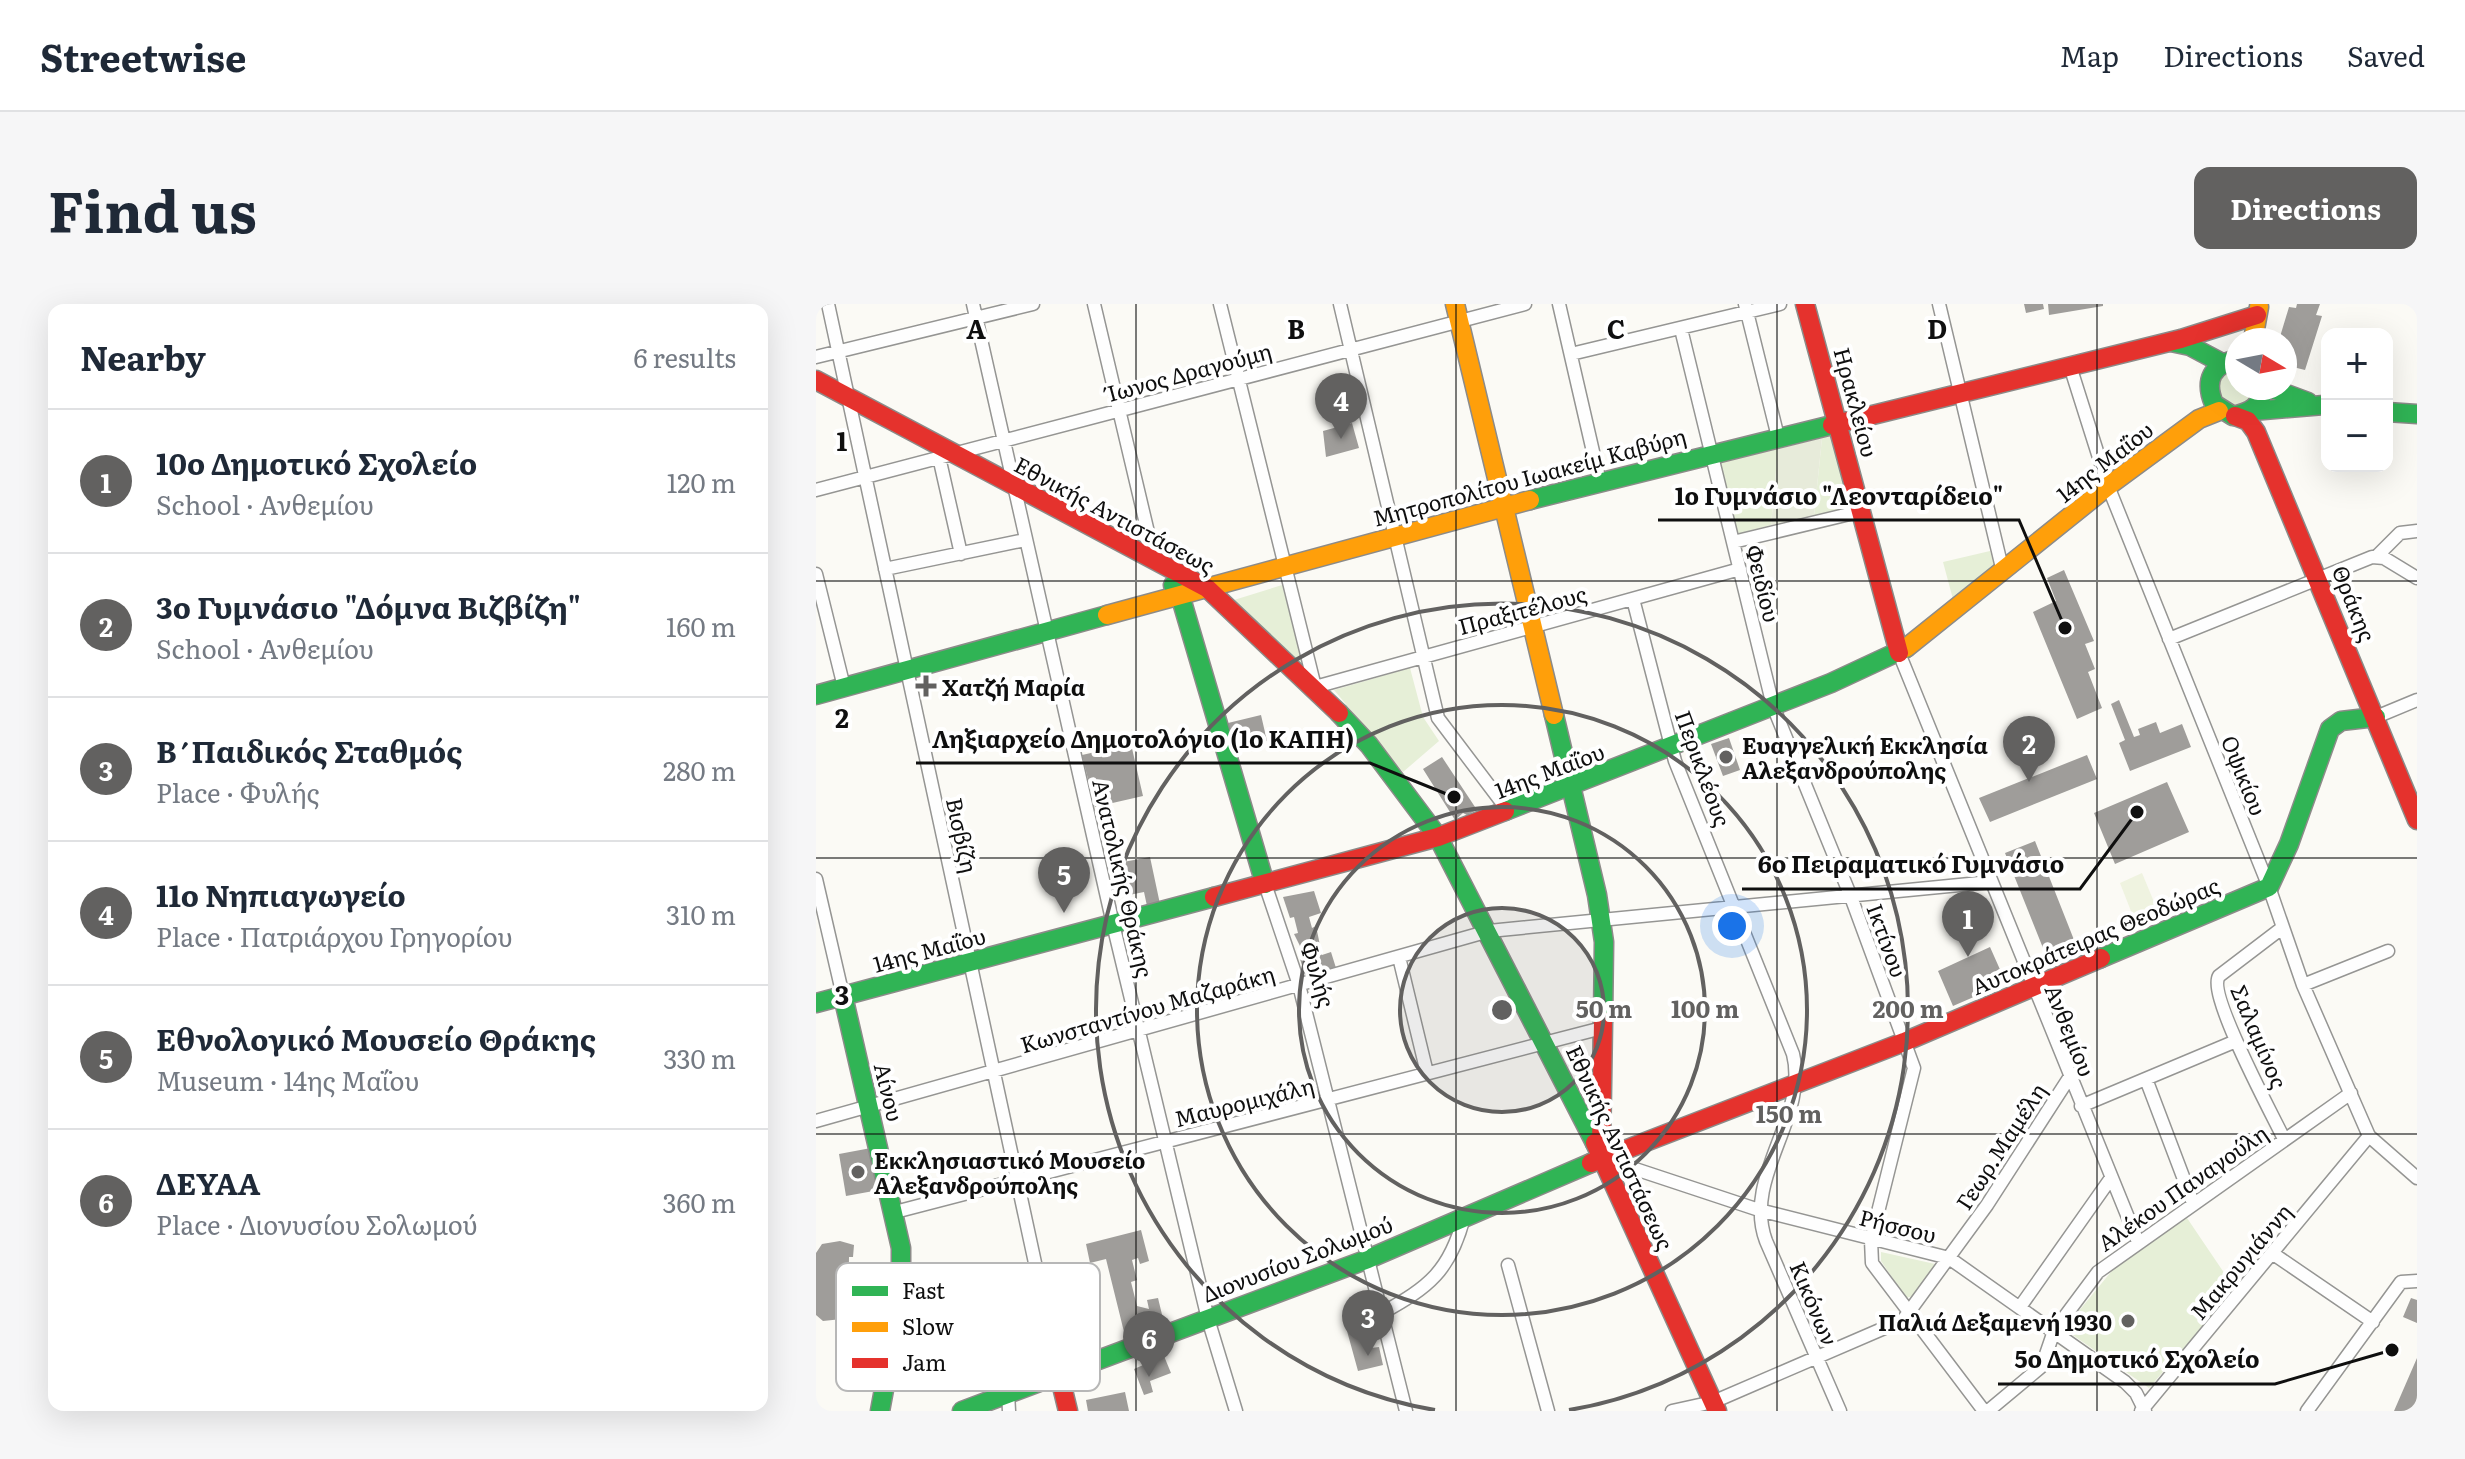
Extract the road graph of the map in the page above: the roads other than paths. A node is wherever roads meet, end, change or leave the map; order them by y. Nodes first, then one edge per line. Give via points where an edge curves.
1 (828, 304) edge
2 (1033, 304) edge
3 (1094, 304) edge
4 (1220, 304) edge
5 (1340, 304) edge
6 (1525, 304) edge
7 (1559, 304) edge
8 (1780, 304) edge
9 (1805, 304) edge
10 (1939, 304) edge
11 (1746, 308) edge
12 (2258, 310) edge
13 (975, 311) edge
14 (1457, 312) edge
15 (1681, 329) junction
16 (2171, 342) junction
17 (1351, 349) junction
18 (838, 352) junction
19 (1571, 354) junction
20 (816, 357) edge
21 (2225, 357) edge
22 (2225, 364) edge
23 (2070, 366) junction
24 (1239, 378) junction
25 (816, 380) edge
26 (1962, 392) junction
27 (848, 398) junction
28 (2297, 399) edge
29 (2260, 400) edge
30 (2321, 404) edge
31 (2321, 405) edge
32 (1119, 410) junction
33 (2393, 412) edge
34 (2235, 413) junction
35 (2417, 414) edge
36 (1837, 423) junction
37 (1778, 437) junction
38 (1002, 441) junction
39 (1711, 453) junction
40 (945, 456) junction
41 (866, 477) junction
42 (1600, 482) junction
43 (1013, 486) junction
44 (2108, 486) junction
45 (816, 490) edge
46 (1502, 507) junction
47 (1862, 511) junction
48 (2417, 531) edge
49 (1396, 536) junction
50 (1025, 540) junction
51 (1733, 542) junction
52 (961, 554) junction
53 (2377, 556) junction
54 (1155, 562) junction
55 (1285, 566) junction
56 (885, 569) junction
57 (1740, 569) junction
58 (2003, 572) junction
59 (816, 574) edge
60 (2319, 578) junction
61 (2417, 578) edge
62 (1207, 588) junction
63 (1180, 595) junction
64 (1633, 599) junction
65 (1533, 627) junction
66 (1048, 631) junction
67 (2169, 639) junction
68 (1899, 653) junction
69 (1423, 657) junction
70 (908, 670) junction
71 (844, 687) junction
72 (1315, 687) junction
73 (816, 695) edge
74 (2417, 700) edge
75 (1773, 706) junction
76 (2376, 717) junction
77 (1672, 748) junction
78 (1570, 788) junction
79 (1509, 812) junction
80 (2417, 820) edge
81 (1438, 837) junction
82 (816, 879) edge
83 (1990, 882) junction
84 (1265, 884) junction
85 (2269, 887) junction
86 (1851, 897) junction
87 (1736, 906) junction
88 (1601, 921) junction
89 (1113, 924) junction
90 (2282, 928) junction
91 (1489, 931) junction
92 (2388, 951) dead end
93 (1399, 957) junction
94 (970, 963) junction
95 (1299, 985) junction
96 (2303, 985) junction
97 (2031, 986) junction
98 (843, 996) junction
99 (816, 1003) edge
100 (1602, 1028) junction
101 (1140, 1030) junction
102 (2236, 1041) junction
103 (1545, 1042) junction
104 (1904, 1042) junction
105 (994, 1073) junction
106 (1427, 1073) junction
107 (2069, 1078) junction
108 (2146, 1079) junction
109 (1797, 1081) junction
110 (2351, 1093) junction
111 (1329, 1100) junction
112 (2081, 1106) junction
113 (869, 1107) junction
114 (816, 1121) edge
115 (2369, 1136) junction
116 (2284, 1139) junction
117 (1168, 1141) junction
118 (1602, 1158) junction
119 (2111, 1178) junction
120 (2417, 1178) edge
121 (1020, 1180) junction
122 (2193, 1203) junction
123 (1759, 1210) junction
124 (895, 1212) junction
125 (1464, 1217) junction
126 (1871, 1240) junction
127 (2138, 1242) junction
128 (2272, 1253) junction
129 (1949, 1258) junction
130 (1368, 1259) junction
131 (901, 1263) edge
132 (1037, 1263) edge
133 (1508, 1265) dead end
134 (2417, 1281) edge
135 (2020, 1307) junction
136 (1382, 1313) junction
137 (1909, 1314) junction
138 (1208, 1319) junction
139 (2373, 1322) junction
140 (2054, 1331) junction
141 (1817, 1358) junction
142 (1100, 1359) edge
143 (884, 1391) edge
144 (1029, 1391) edge
145 (1063, 1391) edge
146 (1009, 1402) edge
147 (1715, 1407) edge
148 (2143, 1410) edge
149 (880, 1411) edge
150 (962, 1411) edge
151 (1068, 1411) edge
152 (1236, 1411) edge
153 (1406, 1411) edge
154 (1548, 1411) edge
155 (1672, 1411) edge
156 (1840, 1411) edge
157 (1986, 1411) edge
158 (2307, 1411) edge

1 - 18 street, Βισβίζη
2 - 13 street
3 - 32 street
4 - 24 street
5 - 17 street
6 - 14 street, Ίωνος Δραγούμη
7 - 19 street
8 - 11 street
9 - 36 street, Ηρακλείου
10 - 26 street
11 - 15 street
11 - 37 street
12 - 16 street, Μητροπολίτου Ιωακείμ Καβύρη
13 - 18 street
13 - 38 street, Ανατολικής Θράκης
14 - 17 street, Ίωνος Δραγούμη
14 - 46 street
15 - 19 street
15 - 39 street, Φειδίου
16 - 21 street
16 - 23 street, Μητροπολίτου Ιωακείμ Καβύρη
17 - 24 street, Ίωνος Δραγούμη
17 - 49 street
18 - 20 street
18 - 27 street, Βισβίζη
19 - 42 street
22 - 34 street via 2209,377 2207,386 2213,405
23 - 26 street, Μητροπολίτου Ιωακείμ Καβύρη
23 - 44 street, Οψικίου
24 - 32 street, Ίωνος Δραγούμη
24 - 55 street
25 - 27 street, Εθνικής Αντιστάσεως
26 - 36 street, Μητροπολίτου Ιωακείμ Καβύρη
26 - 58 street
27 - 40 street, Εθνικής Αντιστάσεως
27 - 41 street, Βισβίζη
28 - 30 street
29 - 34 street
31 - 34 street
32 - 38 street, Ίωνος Δραγούμη
32 - 54 street
33 - 35 street
34 - 44 street, 14ης Μαΐου via 2199,419
34 - 60 street, Θράκης via 2256,432
36 - 37 street, Μητροπολίτου Ιωακείμ Καβύρη
36 - 47 street, Ηρακλείου
37 - 39 street, Μητροπολίτου Ιωακείμ Καβύρη
38 - 40 street, Ίωνος Δραγούμη
38 - 43 street, Ανατολικής Θράκης
39 - 42 street, Μητροπολίτου Ιωακείμ Καβύρη
39 - 51 street, Φειδίου
40 - 41 street
40 - 43 street, Εθνικής Αντιστάσεως
40 - 52 street
41 - 45 street
41 - 56 street, Βισβίζη
42 - 46 street, Μητροπολίτου Ιωακείμ Καβύρη
43 - 50 street, Ανατολικής Θράκης
43 - 54 street, Εθνικής Αντιστάσεως
44 - 58 street, 14ης Μαΐου
44 - 67 street, Οψικίου
46 - 49 street, Μητροπολίτου Ιωακείμ Καβύρη
46 - 65 street
47 - 51 street
47 - 68 street, Ηρακλείου
48 - 53 street via 2400,533
49 - 55 street, Μητροπολίτου Ιωακείμ Καβύρη
49 - 69 street
50 - 52 street
50 - 66 street, Ανατολικής Θράκης
51 - 57 street, Φειδίου
52 - 56 street
53 - 60 street
53 - 61 street
54 - 62 street, Εθνικής Αντιστάσεως
54 - 63 street, Φυλής
55 - 62 street, Μητροπολίτου Ιωακείμ Καβύρη
55 - 72 street
56 - 70 street, Βισβίζη
57 - 64 street, Πραξιτέλους
57 - 75 street, Φειδίου
58 - 68 street, 14ης Μαΐου
59 - 71 street
60 - 67 street
60 - 76 street, Θράκης
62 - 63 street, Μητροπολίτου Ιωακείμ Καβύρη
62 - 72 street, Εθνικής Αντιστάσεως
63 - 66 street, Μητροπολίτου Ιωακείμ Καβύρη
63 - 84 street, Φυλής
64 - 65 street, Πραξιτέλους
64 - 77 street, Περικλέους
65 - 69 street, Πραξιτέλους
65 - 78 street
66 - 70 street, Μητροπολίτου Ιωακείμ Καβύρη
66 - 89 street, Ανατολικής Θράκης
67 - 85 street, Οψικίου
68 - 75 street, 14ης Μαΐου
68 - 83 street, Ανθεμίου
69 - 72 street, Πραξιτέλους
69 - 79 street via 1438,718
70 - 71 street, Μητροπολίτου Ιωακείμ Καβύρη
70 - 94 street, Βισβίζη
71 - 73 street, Μητροπολίτου Ιωακείμ Καβύρη
72 - 81 street, Εθνικής Αντιστάσεως via 1369,745
74 - 76 street
75 - 77 street, 14ης Μαΐου
75 - 86 street, Ικτίνου
76 - 80 street, Θράκης
76 - 85 street via 2341,721 2330,729
77 - 78 street, 14ης Μαΐου
77 - 87 street, Περικλέους
78 - 79 street, 14ης Μαΐου
78 - 88 street
79 - 81 street, 14ης Μαΐου
81 - 84 street, 14ης Μαΐου
81 - 91 street, Εθνικής Αντιστάσεως
82 - 98 street, Αίνου
83 - 86 street, Κωνσταντίνου Μαζαράκη
83 - 97 street, Ανθεμίου
84 - 89 street, 14ης Μαΐου
84 - 95 street, Φυλής
85 - 90 street, Οψικίου
85 - 97 street, Αυτοκράτειρας Θεοδώρας
86 - 87 street, Κωνσταντίνου Μαζαράκη
86 - 104 street, Ικτίνου
87 - 88 street, Κωνσταντίνου Μαζαράκη
87 - 109 street, Περικλέους via 1790,1045
88 - 91 street, Κωνσταντίνου Μαζαράκη
88 - 100 street
89 - 94 street, 14ης Μαΐου
89 - 101 street, Ανατολικής Θράκης
90 - 96 street, Οψικίου
90 - 102 street, Σαλαμίνος via 2216,981
91 - 93 street, Κωνσταντίνου Μαζαράκη
91 - 103 street, Εθνικής Αντιστάσεως
92 - 96 street
93 - 95 street, Κωνσταντίνου Μαζαράκη
93 - 106 street
94 - 98 street, 14ης Μαΐου
94 - 105 street, Βισβίζη
95 - 101 street, Κωνσταντίνου Μαζαράκη
95 - 111 street, Φυλής
96 - 110 street, Οψικίου
97 - 104 street, Αυτοκράτειρας Θεοδώρας
97 - 107 street, Ανθεμίου
98 - 99 street, 14ης Μαΐου
98 - 113 street, Αίνου
100 - 103 street, Μαυρομιχάλη
100 - 118 street
101 - 105 street, Κωνσταντίνου Μαζαράκη
101 - 117 street, Ανατολικής Θράκης
102 - 108 street
102 - 116 street, Σαλαμίνος
103 - 106 street, Μαυρομιχάλη
103 - 118 street, Εθνικής Αντιστάσεως
104 - 109 street, Αυτοκράτειρας Θεοδώρας
104 - 126 street, Ικτίνου via 1915,1074
105 - 113 street, Κωνσταντίνου Μαζαράκη
105 - 121 street, Βισβίζη
106 - 111 street, Μαυρομιχάλη
107 - 112 street, Ανθεμίου
107 - 129 street, Γεωρ.Μαμέλη
108 - 112 street
108 - 122 street
109 - 118 street, Αυτοκράτειρας Θεοδώρας
109 - 123 street
110 - 115 street, Οψικίου
110 - 116 street, Αλέκου Παναγούλη
111 - 117 street, Μαυρομιχάλη
111 - 130 street, Φυλής
112 - 119 street, Ανθεμίου
113 - 114 street, Κωνσταντίνου Μαζαράκη
113 - 124 street, Αίνου
115 - 120 street, Οψικίου
115 - 128 street, Μακρυγιάννη
116 - 122 street, Αλέκου Παναγούλη
117 - 121 street, Μαυρομιχάλη
117 - 138 street, Ανατολικής Θράκης
118 - 123 street, Ρήσσου
118 - 125 street, Διονυσίου Σολωμού
118 - 147 street, Εθνικής Αντιστάσεως
119 - 127 street, Ανθεμίου
119 - 135 street
121 - 124 street, Μαυρομιχάλη
121 - 132 street, Βισβίζη
122 - 127 street, Αλέκου Παναγούλη
123 - 126 street, Ρήσσου
123 - 141 street, Κικόνων via 1764,1234
124 - 131 street, Αίνου
125 - 130 street, Διονυσίου Σολωμού
125 - 136 street via 1455,1251 1422,1291
126 - 129 street, Ρήσσου
126 - 137 street via 1872,1263
127 - 140 street, Αλέκου Παναγούλη via 2094,1275
128 - 139 street
128 - 148 street, Μακρυγιάννη
129 - 135 street, Ρήσσου
129 - 137 street, Γεωρ.Μαμέλη
130 - 136 street, Φυλής
130 - 138 street, Διονυσίου Σολωμού
133 - 154 street
134 - 139 street via 2401,1282
135 - 140 street, Ρήσσου
136 - 153 street, Φυλής
137 - 141 street
137 - 157 street
138 - 142 street, Διονυσίου Σολωμού
138 - 152 street, Ανατολικής Θράκης
139 - 158 street
140 - 148 street, Ρήσσου via 2132,1388
140 - 157 street, Αλέκου Παναγούλη via 2042,1366
141 - 147 street
141 - 156 street, Κικόνων
143 - 149 street, Αίνου
144 - 146 street, Διονυσίου Σολωμού
145 - 151 street
146 - 150 street, Διονυσίου Σολωμού
147 - 155 street

